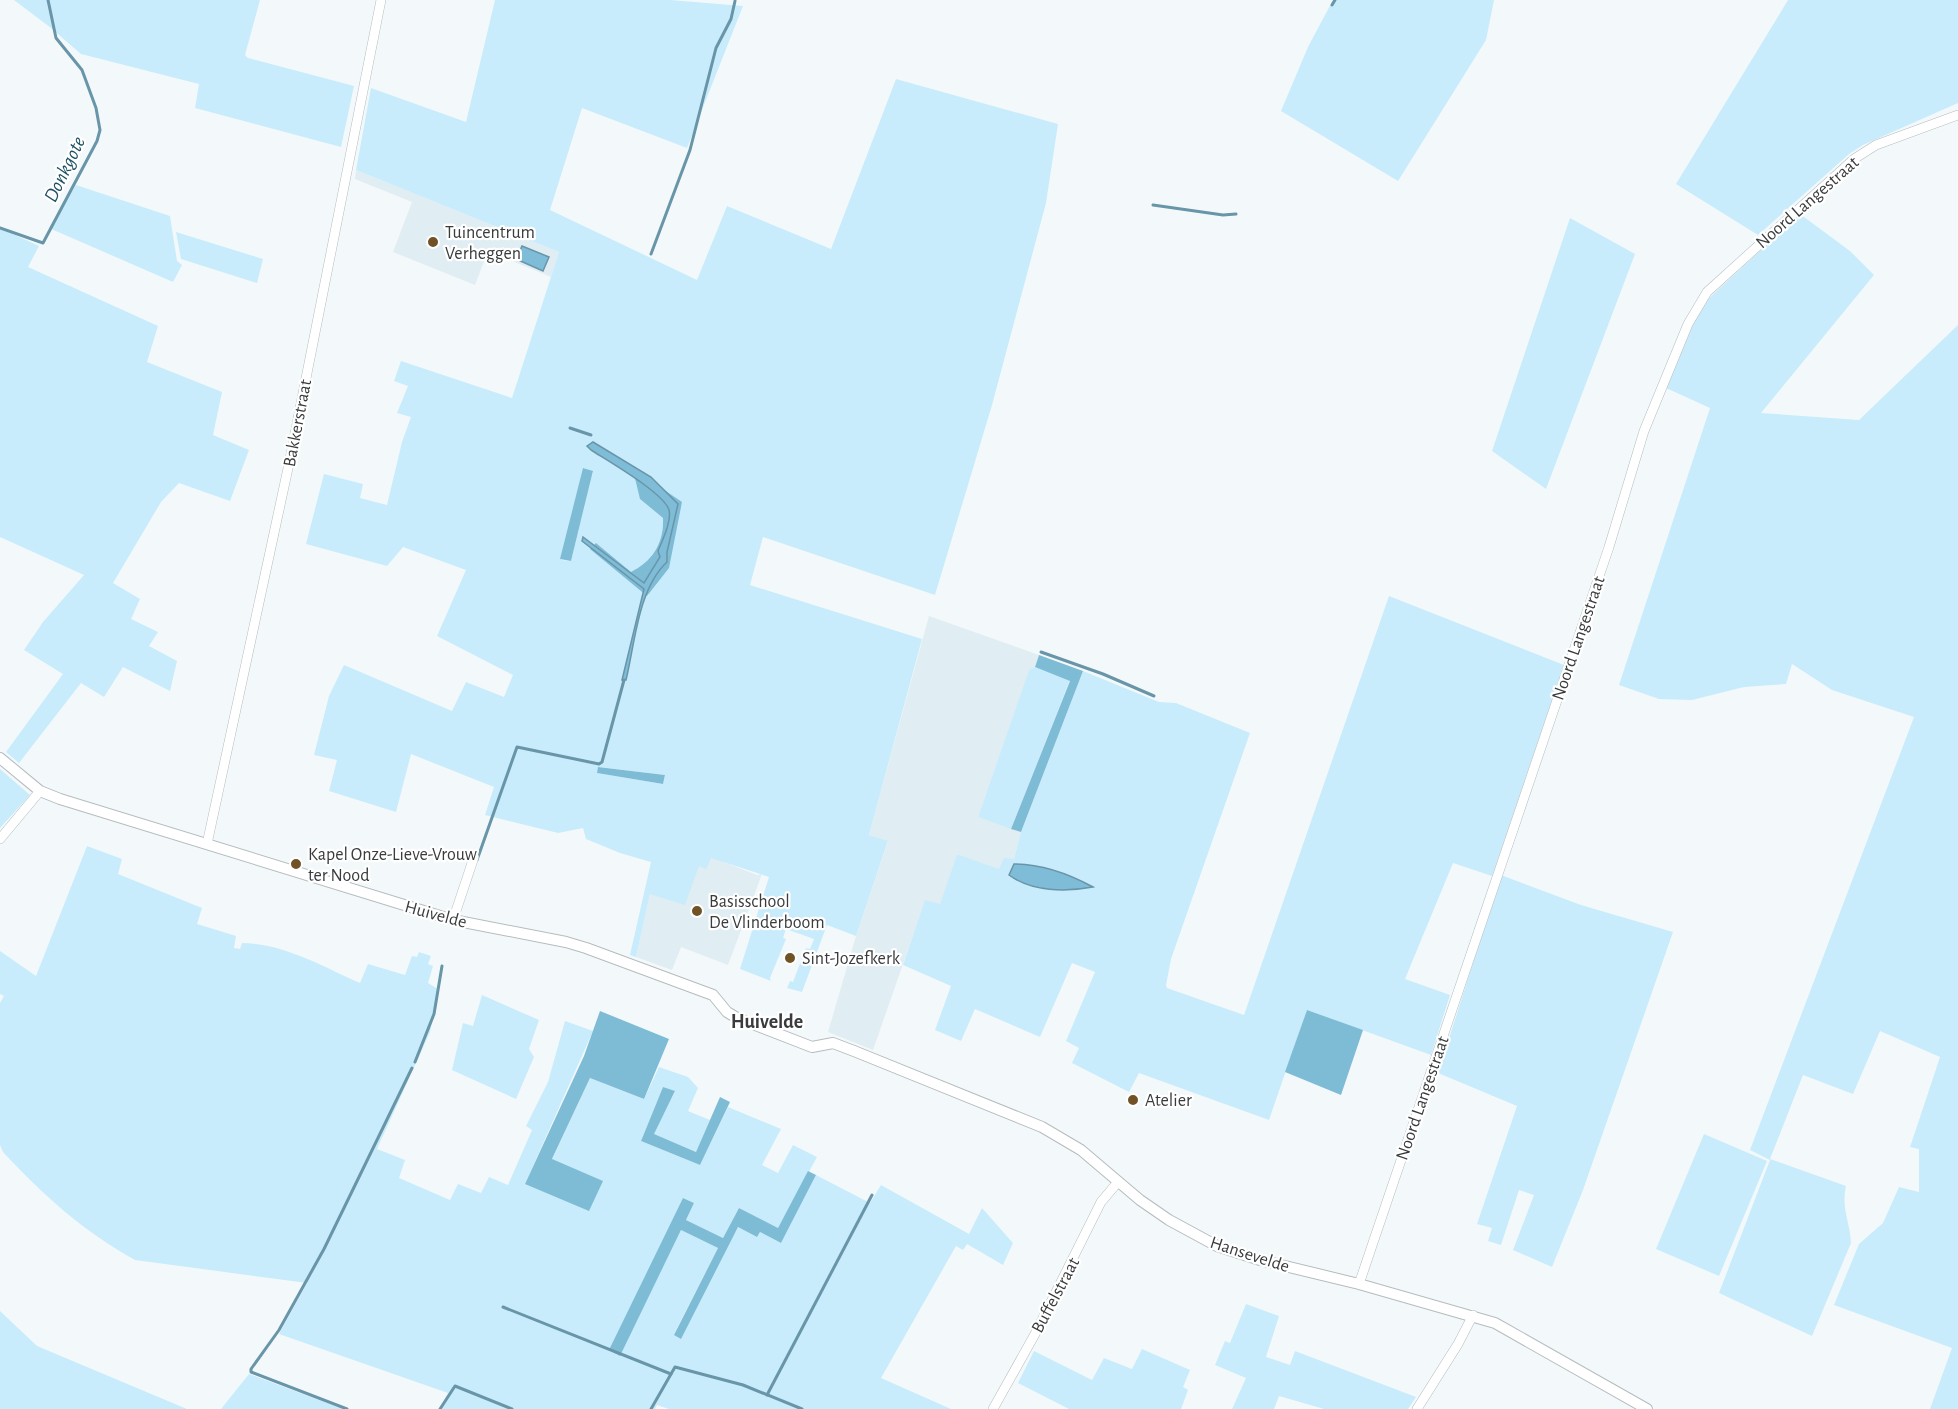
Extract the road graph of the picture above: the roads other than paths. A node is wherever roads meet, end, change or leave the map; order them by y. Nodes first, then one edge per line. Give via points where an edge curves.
1 (381, 0) edge
2 (1958, 115) edge
3 (0, 758) edge
4 (40, 791) junction
5 (0, 840) edge
6 (207, 844) junction
7 (474, 857) dead end
8 (453, 920) junction
9 (872, 1058) joint
10 (1118, 1182) junction
11 (1359, 1284) junction
12 (1473, 1315) junction
13 (993, 1409) edge
14 (1417, 1409) edge
15 (1647, 1409) edge

1 - 6 street, Bakkerstraat via 290,459
2 - 11 street, Noord Langestraat via 1876,145 1854,159 1707,292 1688,324 1644,431 1609,547
3 - 4 street, Huivelde
4 - 5 street
4 - 6 street, Huivelde
6 - 8 street, Huivelde
7 - 8 street
8 - 9 street, Huivelde via 586,948 713,995 737,1018 812,1047 833,1043
9 - 10 street, Hansevelde via 1042,1127 1081,1150
10 - 11 street, Hansevelde via 1169,1220 1217,1246
10 - 13 street, Buffelstraat via 1101,1202
11 - 12 street, Hansevelde
12 - 14 street
12 - 15 street, Hansevelde via 1514,1332

